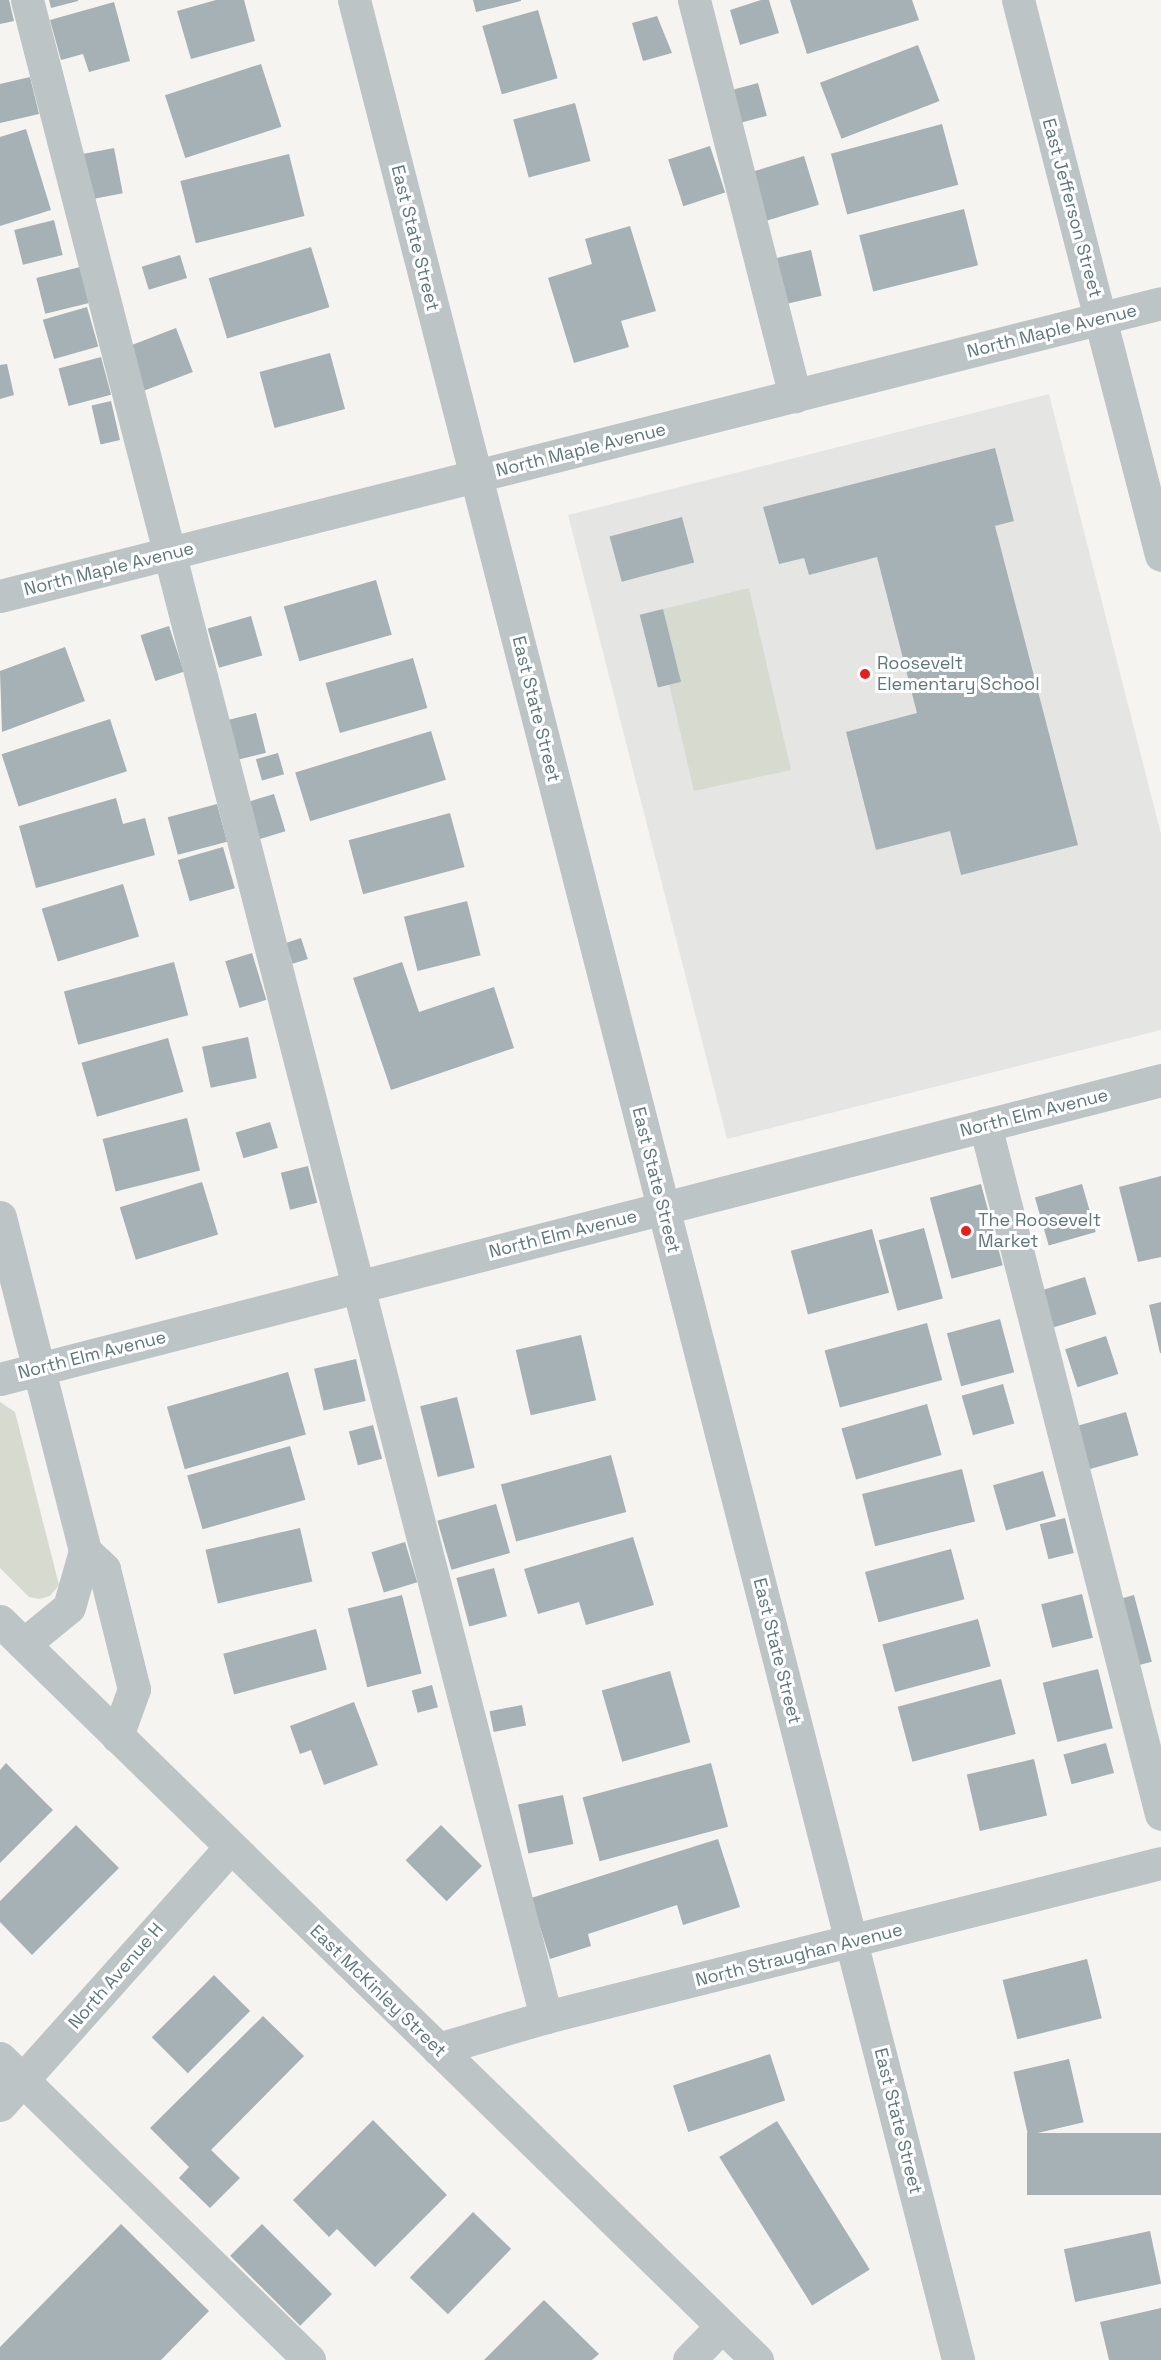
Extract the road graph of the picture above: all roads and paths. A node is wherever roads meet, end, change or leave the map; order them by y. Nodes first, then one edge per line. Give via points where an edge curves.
1 (27, 0) edge
2 (354, 0) edge
3 (694, 0) edge
4 (1018, 0) edge
5 (1161, 303) edge
6 (1101, 318) junction
7 (795, 396) junction
8 (477, 476) junction
9 (169, 554) junction
10 (1161, 555) edge
11 (0, 596) edge
12 (1161, 1080) edge
13 (985, 1125) junction
14 (664, 1208) junction
15 (0, 1217) edge
16 (357, 1287) junction
17 (39, 1369) junction
18 (0, 1379) edge
19 (85, 1551) junction
20 (0, 1621) edge
21 (24, 1644) junction
22 (117, 1736) junction
23 (1161, 1814) edge
24 (231, 1847) junction
25 (1161, 1863) edge
26 (853, 1942) junction
27 (546, 2017) junction
28 (438, 2049) junction
29 (0, 2058) edge
30 (24, 2081) junction
31 (0, 2105) edge
32 (722, 2326) junction
33 (309, 2360) edge
34 (689, 2360) edge
35 (757, 2360) edge
36 (958, 2360) edge

1 - 9 street
2 - 8 street, East State Street
3 - 7 street
4 - 6 street, East Jefferson Street
5 - 6 street, North Maple Avenue
6 - 7 street, North Maple Avenue
6 - 10 street, East Jefferson Street
7 - 8 street, North Maple Avenue
8 - 9 street, North Maple Avenue
8 - 14 street, East State Street
9 - 11 street, North Maple Avenue
9 - 16 street
12 - 13 street, North Elm Avenue
13 - 14 street, North Elm Avenue
13 - 23 street
14 - 16 street, North Elm Avenue
14 - 26 street, East State Street
15 - 17 street
16 - 17 street, North Elm Avenue
16 - 27 street
17 - 18 street, North Elm Avenue
17 - 19 street
19 - 21 street via 69,1607
19 - 22 street via 105,1569 134,1689
20 - 21 street, East McKinley Street
21 - 22 street, East McKinley Street
22 - 24 street, East McKinley Street
24 - 28 street, East McKinley Street
24 - 30 street, North Avenue H
25 - 26 street, North Straughan Avenue
26 - 27 street, North Straughan Avenue
26 - 36 street, East State Street
27 - 28 street, North Straughan Avenue
28 - 32 street, East McKinley Street
29 - 30 street
30 - 31 street, North Avenue H
30 - 33 street
32 - 34 street
32 - 35 street, East McKinley Street

